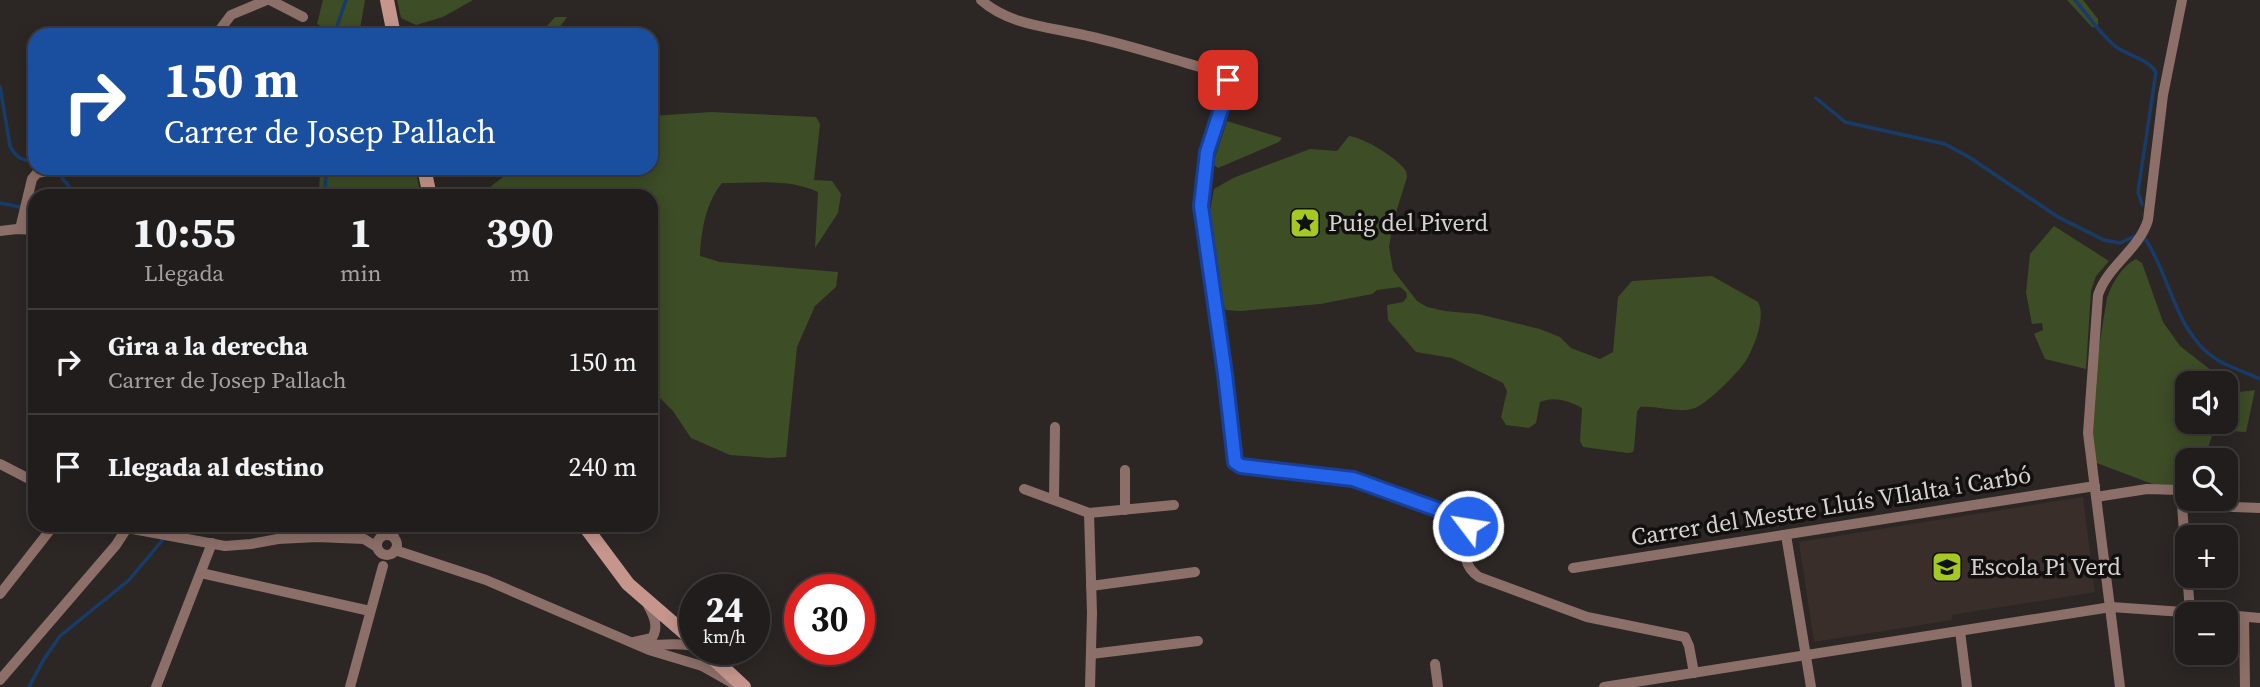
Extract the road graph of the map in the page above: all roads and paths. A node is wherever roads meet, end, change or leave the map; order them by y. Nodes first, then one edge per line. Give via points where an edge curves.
1 (268, 0) edge
2 (387, 0) edge
3 (981, 0) edge
4 (2182, 0) edge
5 (252, 4) edge
6 (227, 5) dead end
7 (303, 17) dead end
8 (225, 21) junction
9 (220, 28) edge
10 (393, 28) edge
11 (28, 196) edge
12 (20, 229) junction
13 (28, 230) edge
14 (0, 231) edge
15 (1055, 427) dead end
16 (0, 464) edge
17 (1125, 470) dead end
18 (28, 478) edge
19 (2095, 486) junction
20 (1024, 489) dead end
21 (2175, 490) edge
22 (2096, 497) junction
23 (1054, 499) junction
24 (1174, 505) dead end
25 (2238, 507) edge
26 (2260, 508) edge
27 (1125, 510) junction
28 (2182, 511) edge
29 (1089, 513) junction
30 (49, 532) edge
31 (124, 532) edge
32 (150, 532) edge
33 (392, 532) edge
34 (589, 532) edge
35 (1786, 535) junction
36 (212, 543) junction
37 (395, 546) junction
38 (378, 549) junction
39 (383, 566) junction
40 (1573, 568) dead end
41 (1195, 572) dead end
42 (201, 573) junction
43 (1091, 586) junction
44 (0, 594) edge
45 (645, 598) junction
46 (2189, 602) edge
47 (2111, 607) junction
48 (370, 611) junction
49 (2175, 611) edge
50 (2238, 616) edge
51 (2244, 617) junction
52 (2260, 618) edge
53 (679, 628) edge
54 (1960, 631) junction
55 (1198, 641) dead end
56 (633, 642) junction
57 (679, 646) edge
58 (679, 653) edge
59 (1091, 654) junction
60 (1806, 655) junction
61 (675, 657) junction
62 (1435, 664) dead end
63 (717, 665) edge
64 (1694, 673) junction
65 (0, 680) edge
66 (1662, 682) edge
67 (159, 686) edge
68 (350, 687) edge
69 (742, 687) edge
70 (1090, 687) edge
71 (1438, 687) edge
72 (1604, 687) edge
73 (1811, 687) edge
74 (1967, 687) edge
75 (2120, 687) edge
76 (2245, 687) edge

1 - 5 street
1 - 7 street via 293,8
2 - 10 street
3 - 64 street via 1002,15 1035,26 1173,59 1220,73 1228,80 1207,152 1201,206 1237,464 1353,479 1442,511 1465,513 1466,561 1479,577 1587,617 1685,637
4 - 19 street via 2163,95 2148,220 2144,233 2103,281 2098,295 2088,420
5 - 8 street
6 - 8 street
8 - 9 street
11 - 12 street
12 - 13 street
12 - 14 street
15 - 23 street
16 - 18 street
17 - 27 street
19 - 22 street
19 - 35 street, Carrer del Mestre Lluís VIlalta i Carbó
20 - 23 street
21 - 22 street
22 - 47 street
23 - 29 street
24 - 27 street
25 - 26 street
27 - 29 street
28 - 46 street
29 - 43 street
30 - 44 street
31 - 65 street
32 - 36 street
33 - 37 street
34 - 45 street
35 - 40 street, Carrer del Mestre Lluís VIlalta i Carbó
35 - 60 street
36 - 38 street via 236,546 278,539 344,538 364,539
36 - 42 street
37 - 38 street via 387,555
37 - 38 street via 389,534 377,541
37 - 39 street
37 - 56 street
38 - 39 street
39 - 48 street
41 - 43 street
42 - 48 street
42 - 67 street
43 - 59 street
45 - 53 street
45 - 56 street via 656,633
47 - 49 street
47 - 54 street
47 - 75 street
48 - 68 street
50 - 51 street
51 - 52 street
51 - 76 street
54 - 60 street
54 - 74 street
55 - 59 street
56 - 57 street
56 - 61 street
58 - 61 street
59 - 70 street
60 - 64 street
60 - 73 street
61 - 69 street
62 - 71 street
63 - 69 street
64 - 66 street
66 - 72 street

